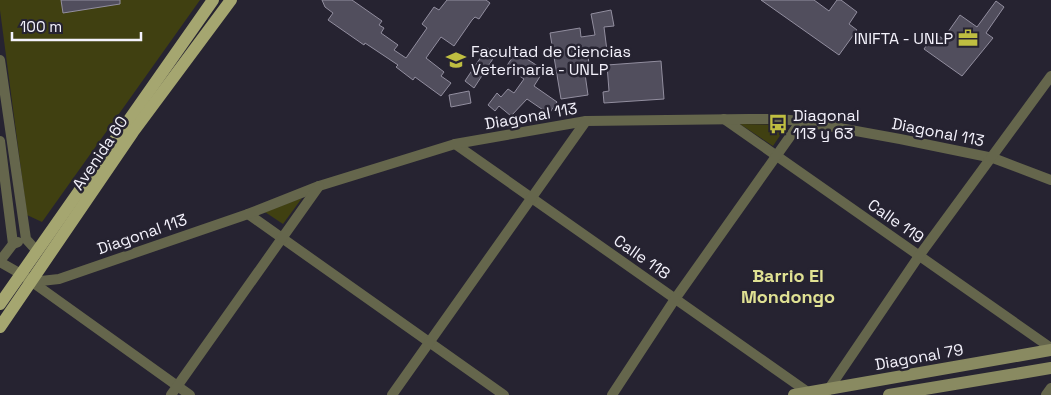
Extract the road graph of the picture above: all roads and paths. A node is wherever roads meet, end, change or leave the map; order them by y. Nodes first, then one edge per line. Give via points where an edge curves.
1 (213, 0) edge
2 (231, 0) edge
3 (0, 60) edge
4 (1051, 76) edge
5 (724, 119) junction
6 (586, 121) junction
7 (801, 122) junction
8 (0, 141) edge
9 (455, 144) junction
10 (776, 156) junction
11 (993, 158) junction
12 (1051, 180) edge
13 (319, 186) junction
14 (532, 198) junction
15 (248, 214) junction
16 (282, 238) junction
17 (26, 239) junction
18 (13, 244) junction
19 (36, 250) junction
20 (919, 256) junction
21 (0, 262) edge
22 (21, 274) junction
23 (32, 282) junction
24 (675, 299) junction
25 (0, 304) edge
26 (0, 327) edge
27 (430, 342) junction
28 (1051, 349) edge
29 (1051, 368) edge
30 (178, 386) junction
31 (1051, 388) edge
32 (826, 392) edge
33 (810, 394) edge
34 (171, 395) edge
35 (190, 395) edge
36 (392, 395) edge
37 (504, 395) edge
38 (612, 395) edge
39 (794, 395) edge
40 (889, 395) edge
41 (1046, 395) edge

1 - 19 main road, Avenida 60
2 - 23 main road, Avenida 60 via 133,132
3 - 17 street
4 - 11 street
5 - 6 street, Diagonal 113
5 - 7 street, Diagonal 113
5 - 10 street, Calle 119
6 - 9 street, Diagonal 113
6 - 14 street
7 - 10 street
7 - 11 street, Diagonal 113
8 - 18 street
9 - 13 street, Diagonal 113
9 - 14 street, Calle 118
10 - 20 street, Calle 119
10 - 24 street
11 - 12 street, Diagonal 113
11 - 20 street
13 - 15 street, Diagonal 113
13 - 16 street
14 - 24 street, Calle 118
14 - 27 street
15 - 16 street
15 - 23 street, Diagonal 113 via 59,279
16 - 27 street
16 - 30 street
17 - 18 street
17 - 19 street
18 - 21 street
19 - 22 main road, Avenida 60
20 - 28 street, Calle 119
20 - 32 street
21 - 22 street
22 - 23 street
22 - 25 main road, Avenida 60
23 - 26 main road, Avenida 60
23 - 30 street
24 - 33 street, Calle 118
24 - 38 street
27 - 36 street
27 - 37 street
28 - 32 main road, Diagonal 79
29 - 40 main road, Diagonal 79
30 - 34 street
30 - 35 street
31 - 41 street
32 - 33 main road, Diagonal 79
33 - 39 main road, Diagonal 79

